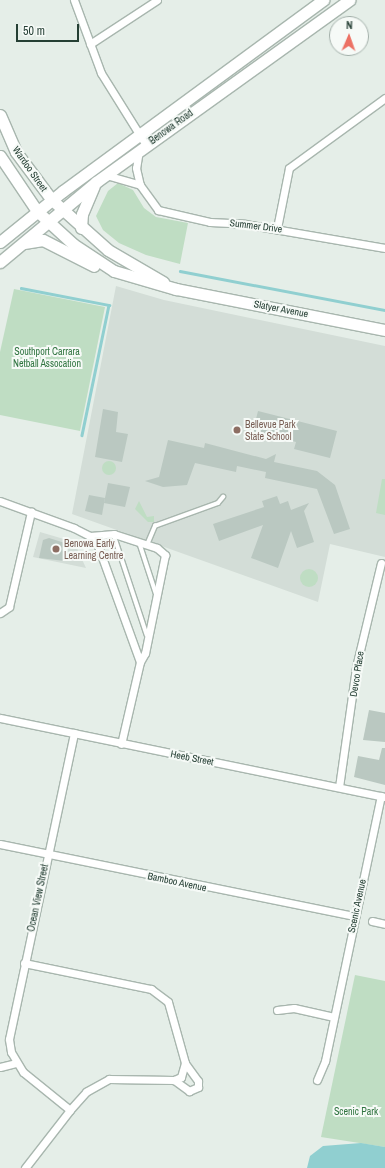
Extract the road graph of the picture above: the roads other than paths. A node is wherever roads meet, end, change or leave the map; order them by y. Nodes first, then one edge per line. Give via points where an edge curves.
1 (74, 0) edge
2 (157, 0) edge
3 (323, 0) edge
4 (349, 0) edge
5 (90, 44) junction
6 (385, 98) edge
7 (0, 116) edge
8 (139, 134) junction
9 (142, 148) junction
10 (0, 156) edge
11 (106, 175) junction
12 (96, 182) junction
13 (140, 185) junction
14 (51, 199) junction
15 (62, 209) junction
16 (37, 211) junction
17 (48, 221) junction
18 (81, 228) junction
19 (277, 228) junction
20 (0, 242) edge
21 (21, 244) junction
22 (385, 248) edge
23 (0, 262) edge
24 (114, 271) junction
25 (176, 289) junction
26 (385, 330) edge
27 (223, 497) dead end
28 (0, 501) edge
29 (30, 512) junction
30 (114, 534) junction
31 (90, 536) junction
32 (144, 544) junction
33 (383, 563) edge
34 (157, 595) junction
35 (0, 613) edge
36 (148, 638) junction
37 (140, 662) junction
38 (0, 718) edge
39 (74, 733) junction
40 (121, 744) junction
41 (339, 788) junction
42 (383, 796) edge
43 (0, 844) edge
44 (48, 854) junction
45 (355, 916) junction
46 (372, 921) dead end
47 (385, 924) edge
48 (24, 963) junction
49 (277, 1010) dead end
50 (334, 1017) junction
51 (16, 1063) junction
52 (185, 1063) junction
53 (0, 1067) edge
54 (174, 1080) junction
55 (317, 1080) dead end
56 (70, 1110) junction
57 (25, 1168) edge

1 - 5 street
2 - 5 street
3 - 8 main road, Benowa Road
4 - 9 main road, Benowa Road
5 - 8 street via 100,73
6 - 19 street via 289,168
7 - 14 main road, Wardoo Street via 16,152
8 - 9 street
8 - 14 main road, Benowa Road
9 - 11 main road, Benowa Road
9 - 13 street, Summer Drive via 136,168
10 - 16 main road, Wardoo Street
11 - 12 main road, Benowa Road
11 - 13 street
12 - 15 main road, Benowa Road
12 - 18 main road via 82,214
13 - 19 street, Summer Drive via 158,210 173,215
14 - 15 main road, Slatyer Avenue
14 - 16 main road, Benowa Road
15 - 17 main road, Benowa Road
15 - 18 main road, Slatyer Avenue
16 - 17 main road, Wardoo Street
16 - 20 main road, Benowa Road
17 - 21 main road, Benowa Road
17 - 24 main road, Slatyer Avenue
18 - 25 main road, Slatyer Avenue via 108,250
19 - 22 street, Summer Drive
21 - 23 main road, Benowa Road
21 - 24 main road via 43,240 94,266
24 - 25 main road, Slatyer Avenue
25 - 26 main road, Slatyer Avenue
27 - 32 lane via 218,503 155,526
28 - 29 street
29 - 31 street
29 - 35 street via 9,607
30 - 31 street
30 - 32 street
30 - 36 lane
31 - 37 street via 102,556
32 - 34 lane
32 - 34 street via 165,555
33 - 41 street, Devco Place via 356,667 352,714
34 - 36 street
36 - 37 street
37 - 40 street
38 - 39 street, Heeb Street
39 - 40 street, Heeb Street
39 - 44 street, Ocean View Street
40 - 41 street, Heeb Street
41 - 42 street, Heeb Street
42 - 45 street, Scenic Avenue
43 - 44 street, Bamboo Avenue
44 - 45 street, Bamboo Avenue
44 - 48 street, Ocean View Street
45 - 50 street, Scenic Avenue
46 - 47 street
48 - 51 street, Ocean View Street via 9,1039
48 - 52 street via 162,994 168,1002
49 - 50 street via 294,1008
50 - 55 street, Scenic Avenue
51 - 53 street
51 - 56 street via 32,1081
52 - 54 street via 182,1074
52 - 54 street via 198,1081 198,1087 189,1091
54 - 56 street via 109,1079 86,1092
56 - 57 street

